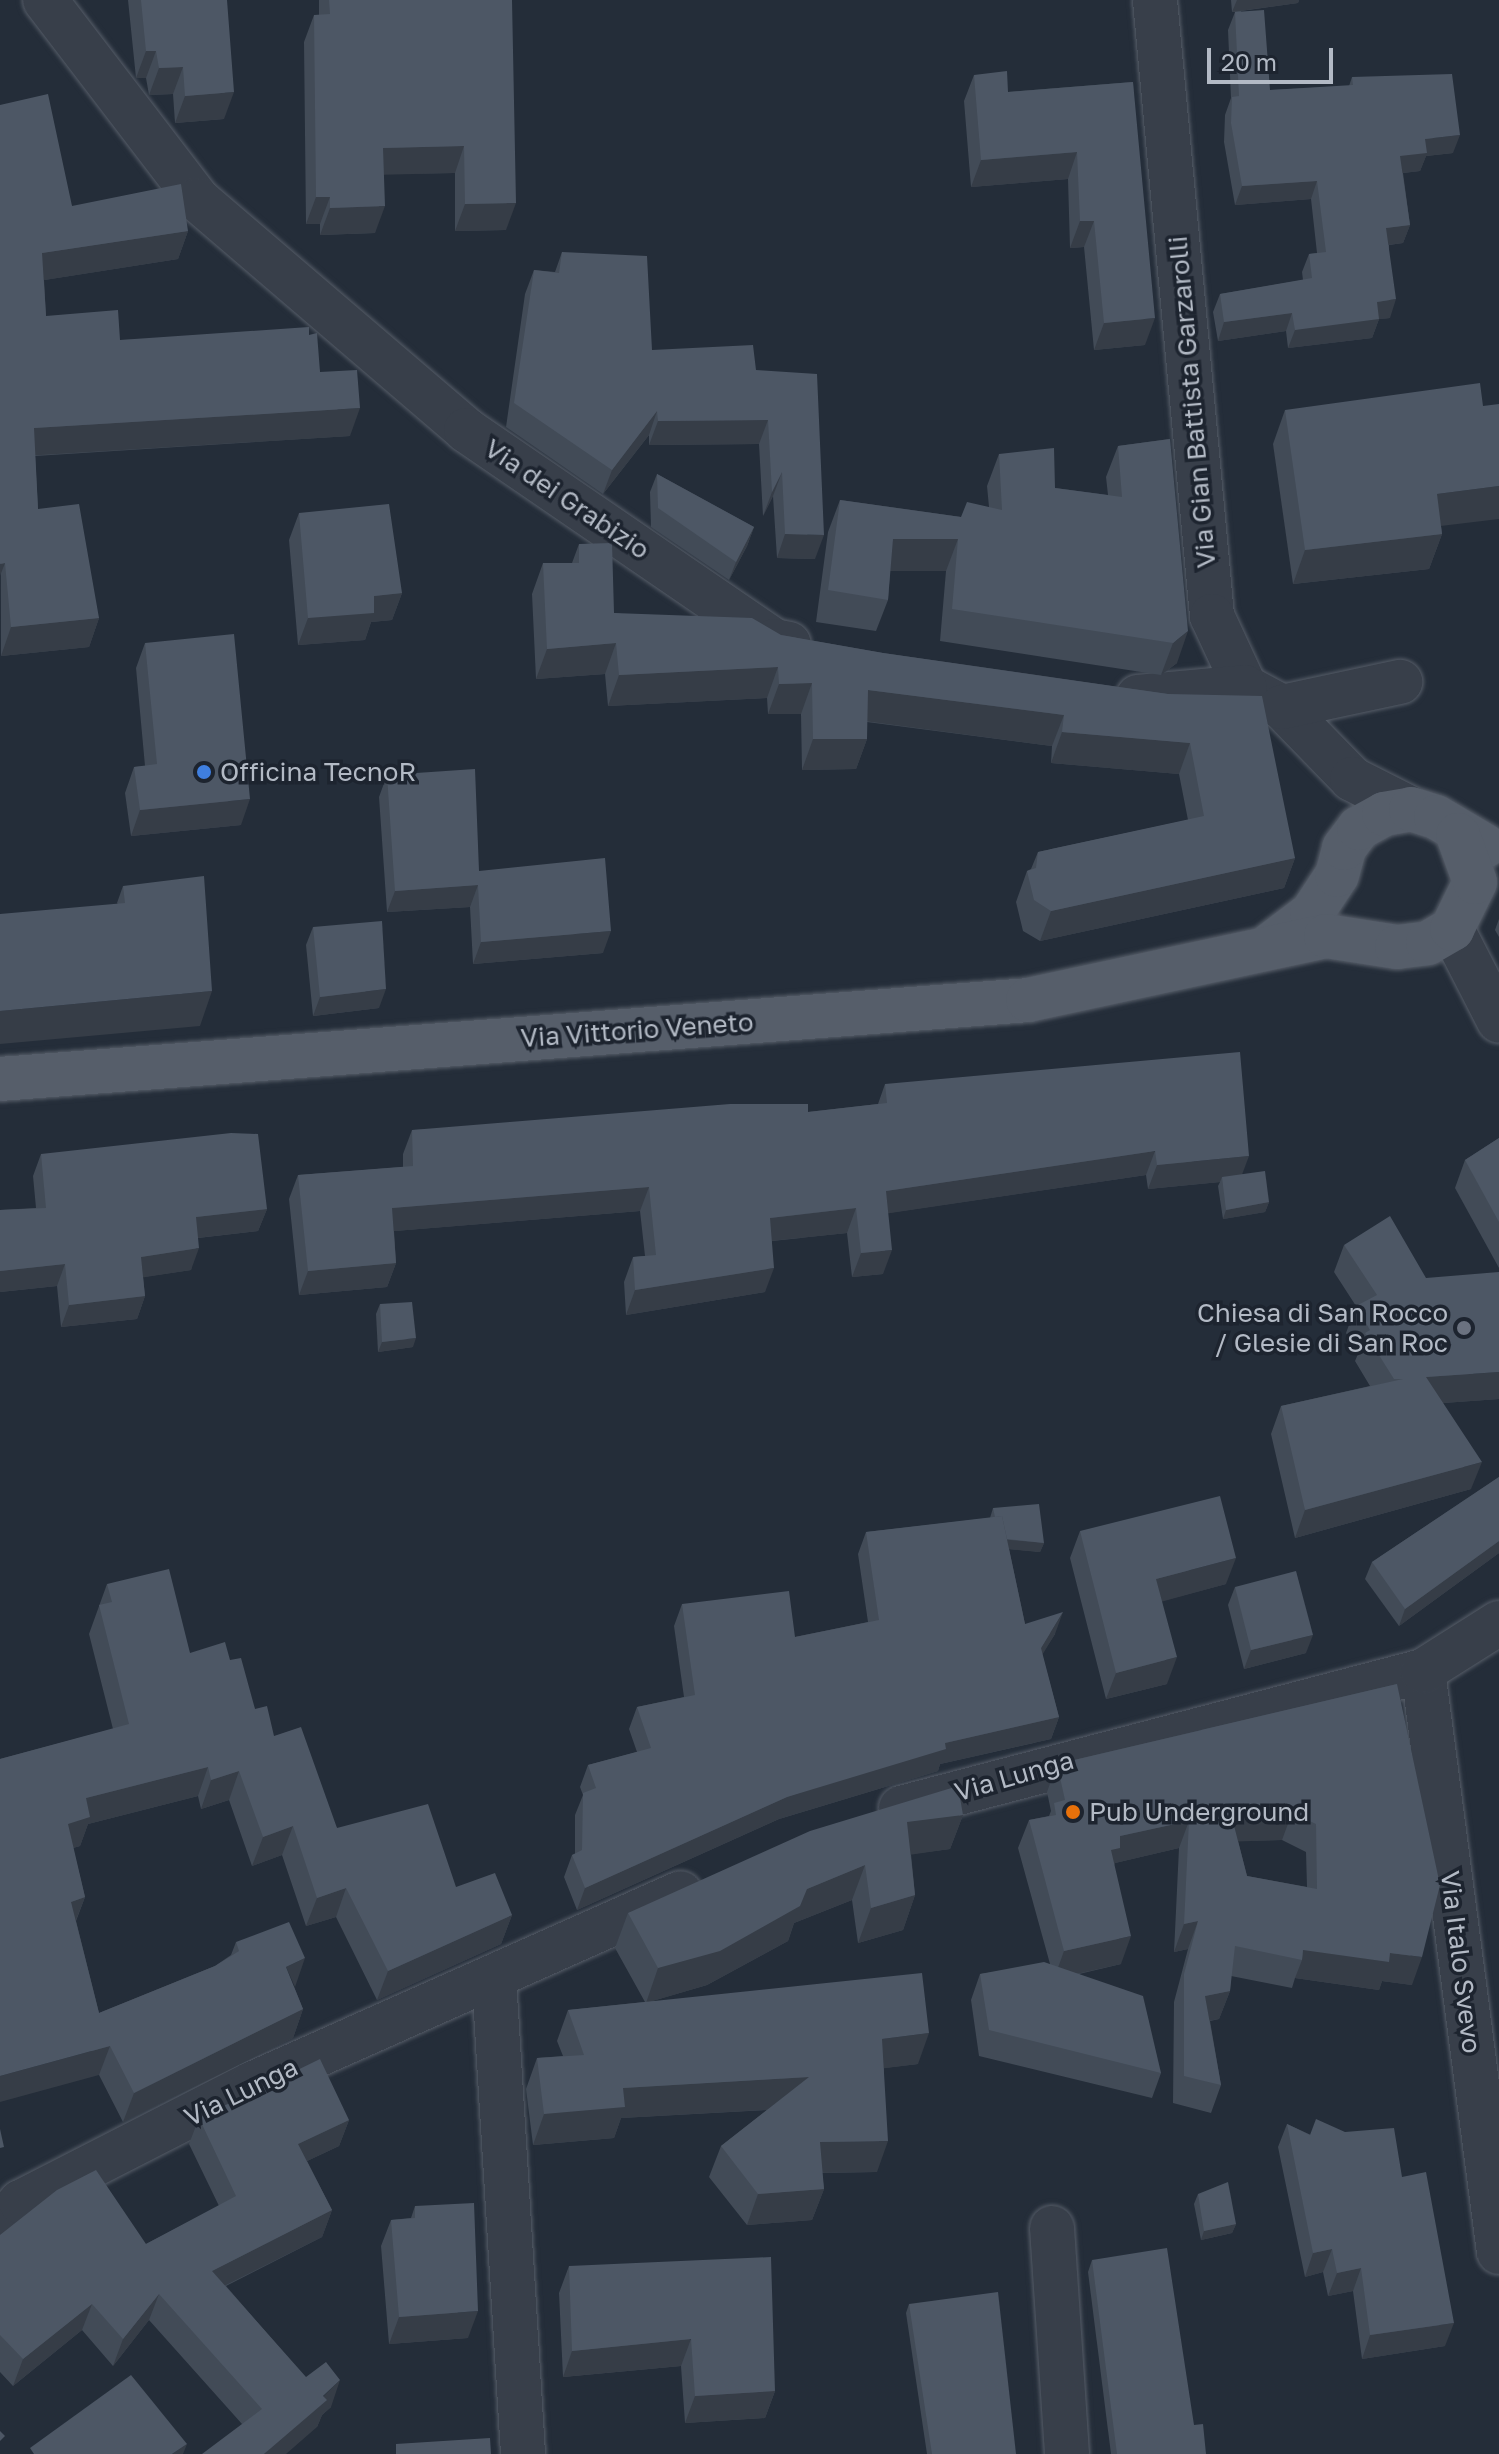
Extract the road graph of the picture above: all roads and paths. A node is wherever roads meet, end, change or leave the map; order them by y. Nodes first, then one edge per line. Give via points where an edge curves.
1 (45, 0) edge
2 (1155, 0) edge
3 (836, 651) edge
4 (1400, 682) dead end
5 (1100, 691) edge
6 (1264, 697) junction
7 (1325, 759) junction
8 (1411, 809) junction
9 (1340, 862) junction
10 (1491, 867) edge
11 (1440, 936) junction
12 (1374, 942) junction
13 (1269, 947) junction
14 (1499, 1021) edge
15 (0, 1079) edge
16 (1499, 1623) edge
17 (1423, 1671) junction
18 (863, 1820) edge
19 (718, 1875) edge
20 (494, 1979) junction
21 (0, 2225) edge
22 (1052, 2228) dead end
23 (1499, 2252) edge
24 (523, 2454) edge
25 (1067, 2454) edge

1 - 3 street, Via dei Grabizio via 198,200 466,430 774,641
2 - 6 street, Via Gian Battista Garzarolli via 1212,616
4 - 6 street
5 - 6 street via 1161,700
6 - 7 street, Via Gian Battista Garzarolli
7 - 8 street, Via Gian Battista Garzarolli via 1367,790
7 - 9 street, Via Gian Battista Garzarolli via 1341,804
8 - 9 main road, Via Vittorio Veneto via 1359,828
8 - 10 main road via 1458,835
9 - 12 main road via 1351,924
9 - 13 main road, Via Vittorio Veneto via 1312,913
10 - 11 main road
11 - 12 main road, Via Vittorio Veneto
11 - 14 street
12 - 13 main road, Via Vittorio Veneto via 1326,936
13 - 15 main road, Via Vittorio Veneto via 1204,967 1028,1000
16 - 17 street, Via Lunga
17 - 18 street, Via Lunga
17 - 23 street, Via Italo Svevo
19 - 20 street, Via Lunga
20 - 21 street, Via Lunga via 252,2084 21,2202
20 - 24 street
22 - 25 street

